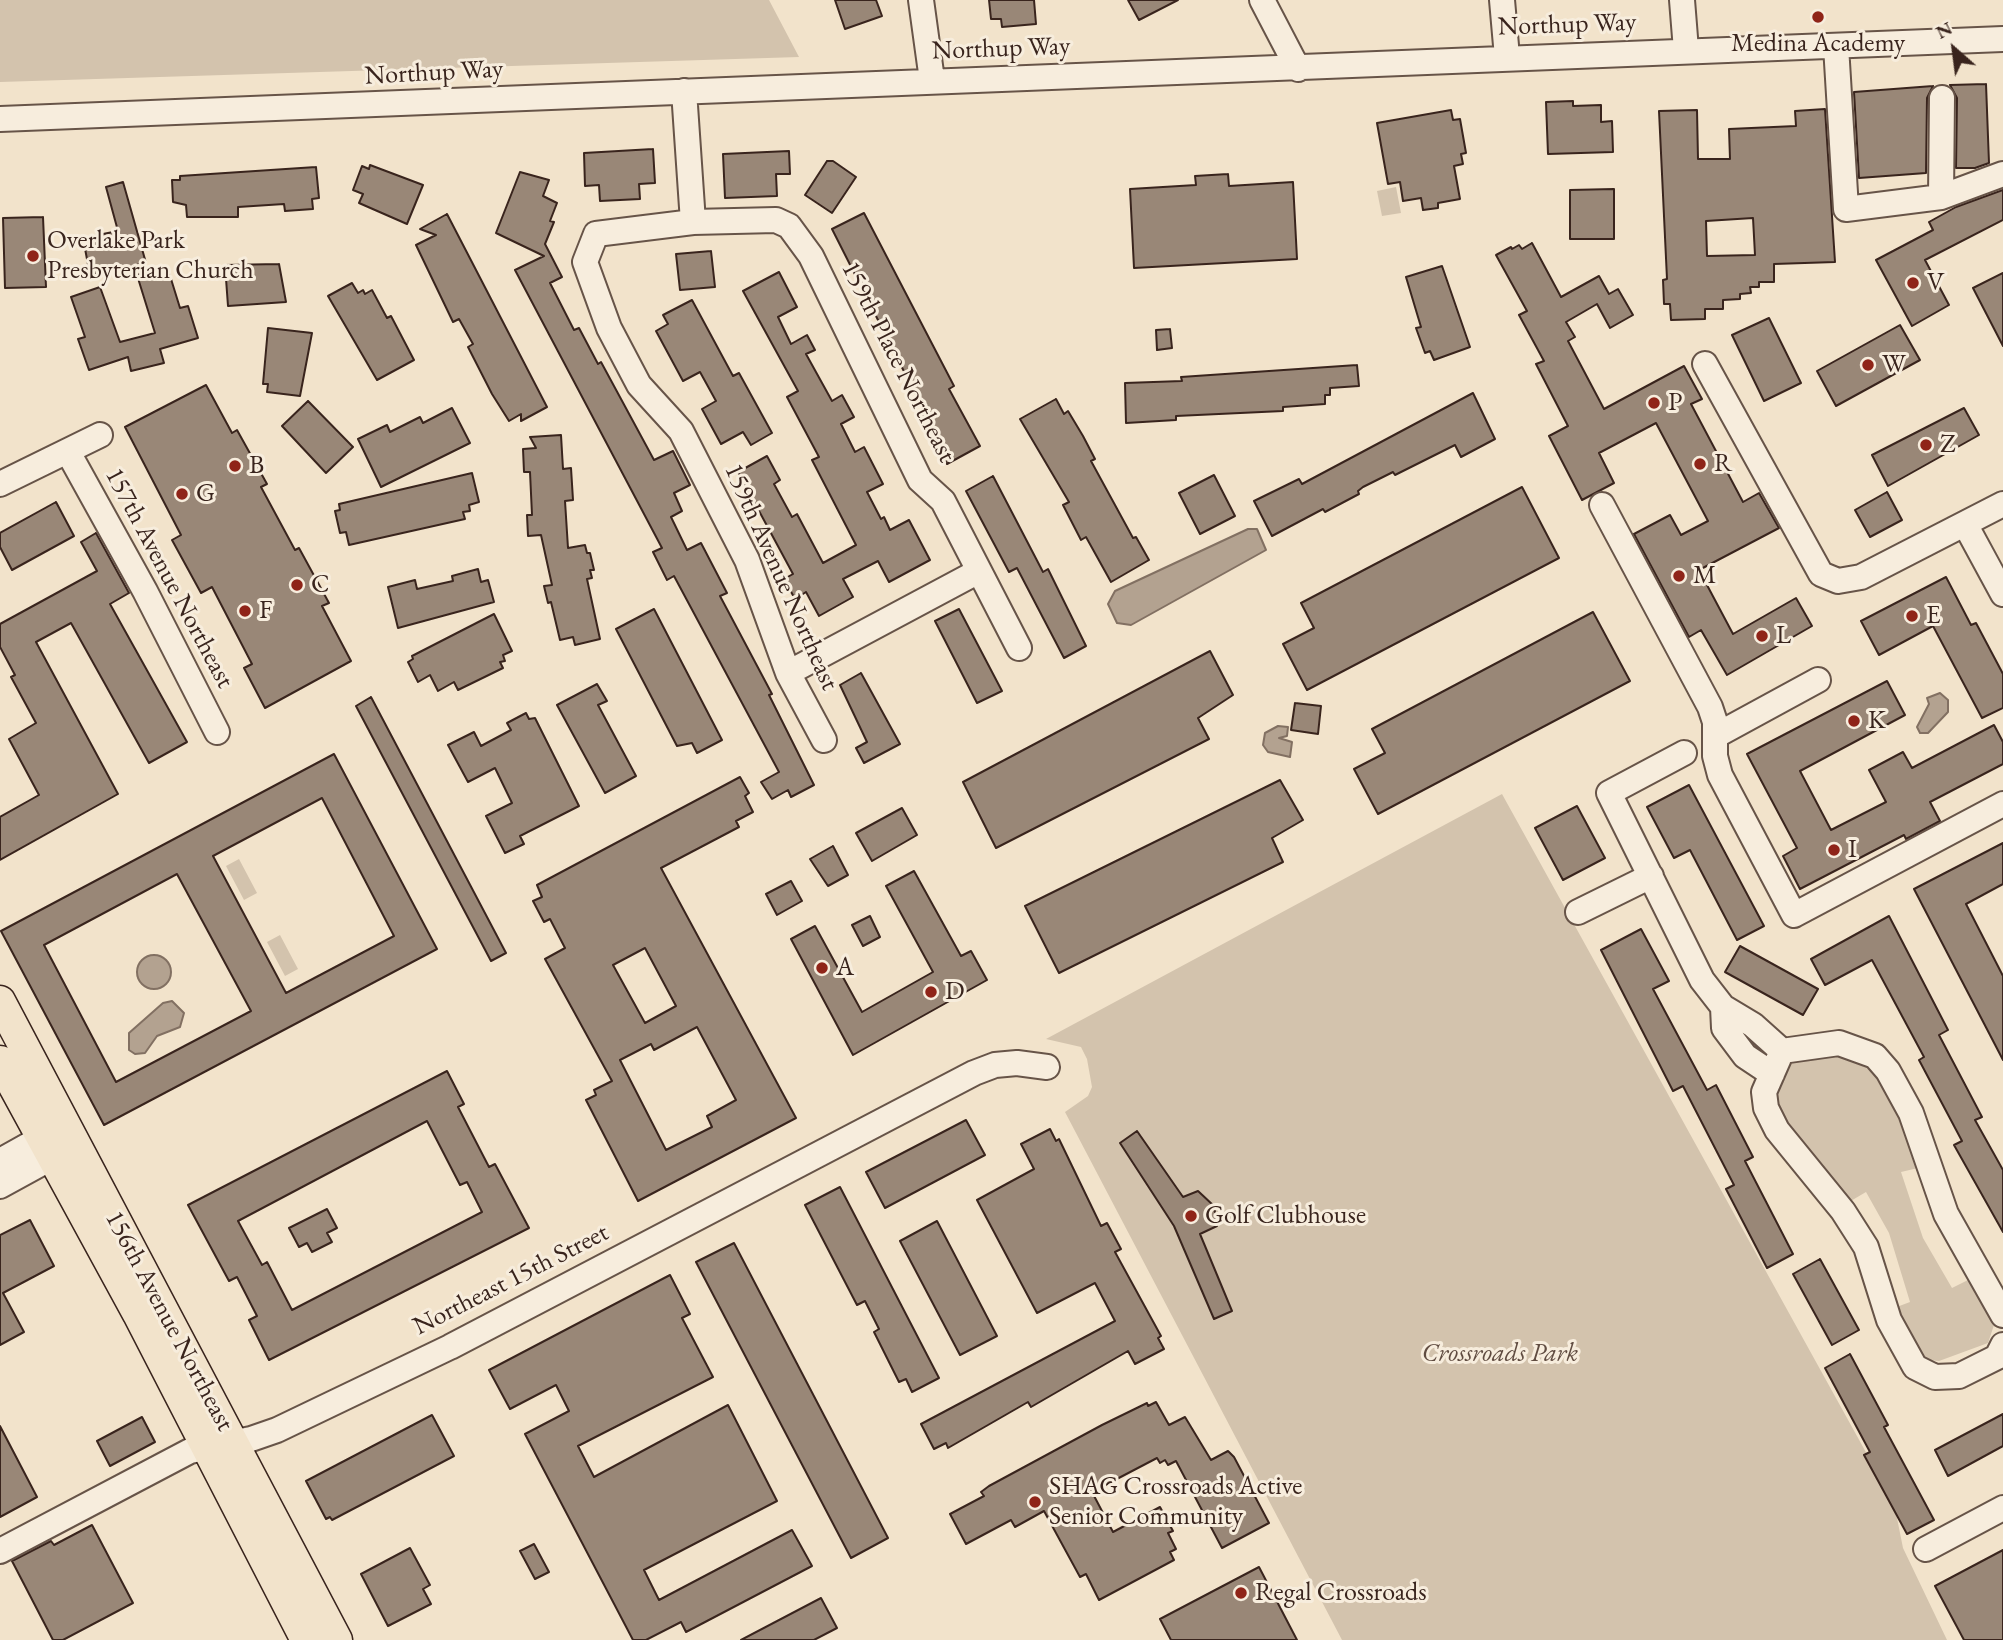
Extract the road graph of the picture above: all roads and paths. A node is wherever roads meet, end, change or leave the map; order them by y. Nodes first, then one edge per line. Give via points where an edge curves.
1 (921, 0) edge
2 (1262, 0) edge
3 (1502, 0) edge
4 (1682, 0) edge
5 (2003, 39) edge
6 (1836, 46) junction
7 (1686, 50) junction
8 (1507, 57) junction
9 (1298, 69) junction
10 (932, 80) junction
11 (684, 91) junction
12 (1942, 98) dead end
13 (0, 119) edge
14 (2003, 174) edge
15 (1941, 197) junction
16 (692, 222) junction
17 (1705, 365) dead end
18 (100, 435) dead end
19 (68, 452) junction
20 (0, 484) edge
21 (2003, 504) edge
22 (1602, 505) dead end
23 (1965, 524) junction
24 (979, 571) junction
25 (2003, 594) edge
26 (1019, 648) dead end
27 (788, 673) junction
28 (1818, 680) dead end
29 (217, 732) dead end
30 (1717, 735) junction
31 (824, 740) dead end
32 (1685, 753) dead end
33 (2003, 804) edge
34 (1651, 876) junction
35 (1578, 912) dead end
36 (0, 1001) edge
37 (1723, 1007) junction
38 (1782, 1051) junction
39 (0, 1061) edge
40 (1047, 1067) dead end
41 (1772, 1074) junction
42 (48, 1147) junction
43 (0, 1161) edge
44 (0, 1186) edge
45 (2003, 1315) edge
46 (2003, 1345) edge
47 (219, 1445) junction
48 (2003, 1508) edge
49 (1926, 1549) dead end
50 (0, 1551) edge
51 (306, 1640) edge
52 (337, 1640) edge

1 - 10 street
2 - 9 street
3 - 8 street
4 - 7 street
5 - 6 street, Northup Way
6 - 7 street, Northup Way
6 - 15 street via 1846,209
7 - 8 street, Northup Way
8 - 9 street, Northup Way
9 - 10 street, Northup Way
10 - 11 street, Northup Way
11 - 13 street, Northup Way
11 - 16 street
12 - 15 street
14 - 15 street
16 - 24 street, 159th Place Northeast via 776,220 799,236 919,480 943,500
16 - 27 street, 159th Avenue Northeast via 596,234 585,262 609,328 639,385 681,430 747,560
17 - 23 street via 1821,574 1838,581 1861,577
18 - 19 street
19 - 20 street
19 - 29 street, 157th Avenue Northeast
21 - 23 street
22 - 30 street via 1710,707
23 - 25 street
24 - 26 street, 159th Place Northeast
24 - 27 street
27 - 31 street, 159th Avenue Northeast
28 - 30 street
30 - 33 street via 1715,756 1720,775 1794,915
32 - 34 street via 1609,793
34 - 35 street
34 - 37 street via 1703,980
36 - 47 main road, 156th Avenue Northeast
37 - 38 street via 1754,1025
37 - 41 street via 1724,1028 1745,1056
38 - 41 street
38 - 45 street via 1839,1043 1875,1056 1888,1071 1911,1114 1946,1214
39 - 42 main road, 156th Avenue Northeast
40 - 47 street, Northeast 15th Street via 1017,1063 974,1073 450,1347 277,1430
41 - 46 street via 1764,1092 1766,1108 1777,1130 1866,1247 1889,1320 1915,1367 1935,1377 1959,1376 1997,1357
42 - 43 street
42 - 44 street
42 - 47 main road, 156th Avenue Northeast via 138,1314
47 - 50 street, Northeast 15th Street via 190,1451
47 - 51 main road, 156th Avenue Northeast
47 - 52 main road, 156th Avenue Northeast
48 - 49 street

